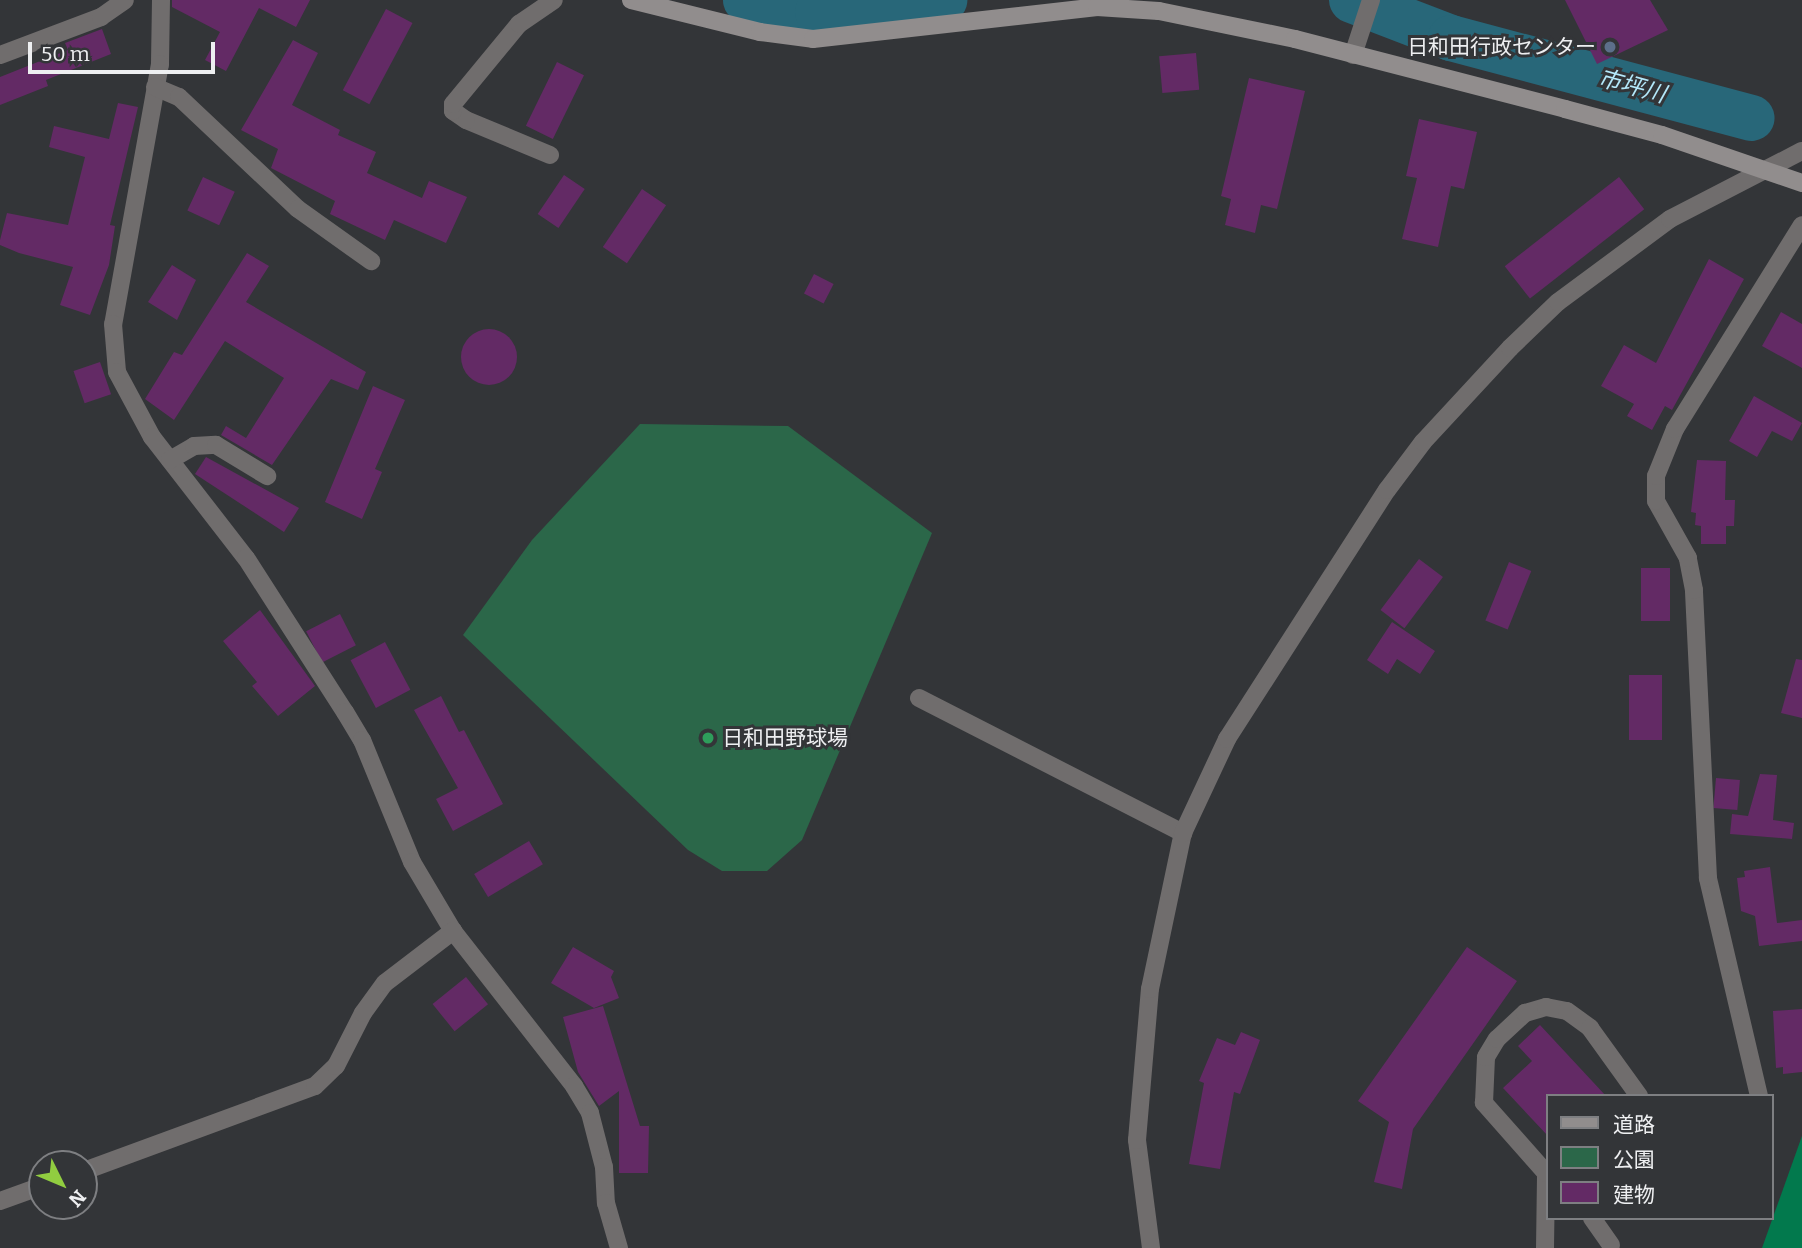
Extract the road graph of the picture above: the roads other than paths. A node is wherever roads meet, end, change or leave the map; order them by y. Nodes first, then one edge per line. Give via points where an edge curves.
1 (125, 0) edge
2 (161, 0) edge
3 (554, 0) edge
4 (631, 0) edge
5 (1371, 0) edge
6 (0, 55) edge
7 (1353, 55) junction
8 (155, 87) junction
9 (1802, 151) edge
10 (550, 155) dead end
11 (1768, 169) junction
12 (1802, 183) edge
13 (1802, 226) edge
14 (371, 261) dead end
15 (170, 460) junction
16 (267, 476) dead end
17 (919, 698) dead end
18 (1183, 833) junction
19 (453, 931) junction
20 (1637, 1094) edge
21 (1759, 1094) edge
22 (98, 1166) edge
23 (1546, 1173) edge
24 (28, 1191) edge
25 (0, 1201) edge
26 (1546, 1211) edge
27 (1593, 1220) edge
28 (1611, 1245) dead end
29 (619, 1248) edge
30 (1151, 1248) edge
31 (1545, 1248) edge

1 - 6 street via 101,18
2 - 8 street via 163,32
3 - 10 street via 519,24 453,104 453,111 466,120
4 - 7 main road via 760,32 813,39 1097,7 1159,10
5 - 7 street
7 - 11 main road via 1662,135
8 - 14 street via 179,97 298,209
8 - 15 street via 112,341 128,400
9 - 11 street
11 - 12 main road
11 - 18 street via 1671,219 1603,266 1510,348 1423,442 1329,575 1227,739
13 - 21 street via 1675,429 1656,476 1656,501 1688,558 1694,590 1708,878
15 - 16 street via 194,446 216,445
15 - 19 street via 246,558 357,730 412,862
17 - 18 street via 1095,792
18 - 30 street via 1150,989 1141,1062 1137,1140
19 - 22 street via 385,983 363,1013 336,1066 315,1086
19 - 29 street via 590,1113
20 - 23 street via 1578,1017 1546,1007 1514,1019 1486,1057 1484,1103
24 - 25 street
26 - 31 street
27 - 28 street

